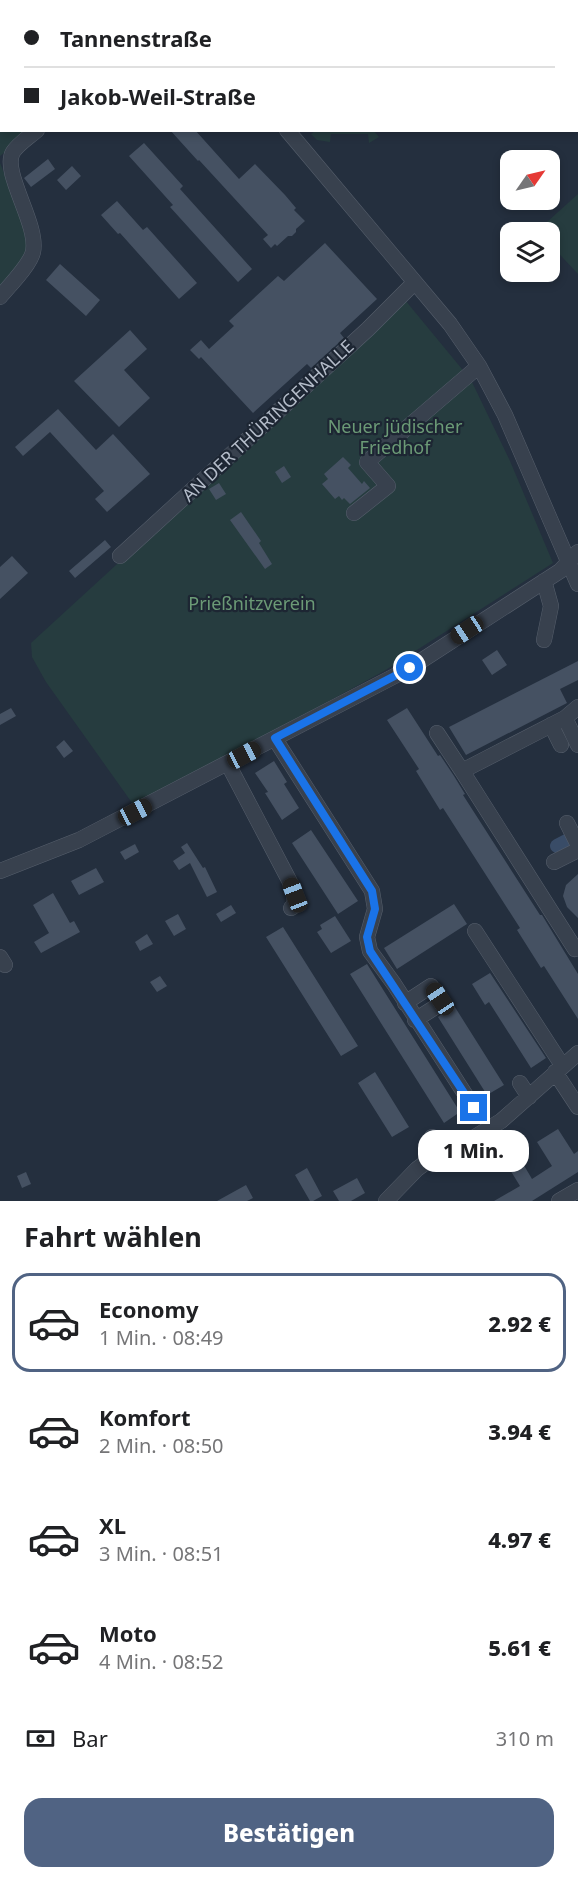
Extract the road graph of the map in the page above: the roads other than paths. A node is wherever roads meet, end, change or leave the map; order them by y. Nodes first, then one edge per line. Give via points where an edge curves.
1 (35, 132) edge
2 (289, 132) edge
3 (414, 283) junction
4 (0, 297) edge
5 (479, 366) junction
6 (354, 513) dead end
7 (120, 556) dead end
8 (573, 557) edge
9 (544, 580) junction
10 (578, 584) edge
11 (544, 640) dead end
12 (578, 707) edge
13 (558, 722) junction
14 (437, 733) dead end
15 (275, 738) junction
16 (561, 745) dead end
17 (578, 745) edge
18 (228, 764) junction
19 (462, 771) junction
20 (574, 839) edge
21 (554, 862) dead end
22 (0, 871) edge
23 (291, 908) dead end
24 (475, 931) dead end
25 (578, 948) edge
26 (405, 1003) junction
27 (415, 1020) junction
28 (578, 1053) edge
29 (559, 1069) junction
30 (520, 1083) dead end
31 (530, 1097) junction
32 (578, 1107) edge
33 (474, 1108) dead end
34 (432, 1137) dead end
35 (443, 1152) junction
36 (578, 1190) edge
37 (386, 1201) edge
38 (560, 1201) edge

1 - 4 street via 13,151 10,160 31,227 32,255
2 - 3 street
3 - 5 street via 450,324
3 - 7 street, AN DER THÜRINGENHALLE
5 - 6 street via 367,462 388,486
5 - 8 street
8 - 9 street
8 - 10 street
9 - 11 street via 551,606
9 - 15 street via 410,668
12 - 13 street
13 - 16 street
13 - 17 street
13 - 19 street
14 - 19 street
15 - 18 street
15 - 26 street via 372,891 375,909 367,937 370,951
18 - 22 street via 79,840
18 - 23 street via 290,882 296,900
19 - 25 street via 575,949
20 - 21 street
24 - 29 street
26 - 27 street
26 - 27 street via 431,986 440,999 437,1006
27 - 33 street
28 - 29 street
29 - 31 street
29 - 32 street
30 - 31 street
31 - 35 street via 501,1121
34 - 35 street
35 - 37 street via 417,1168
36 - 38 street

